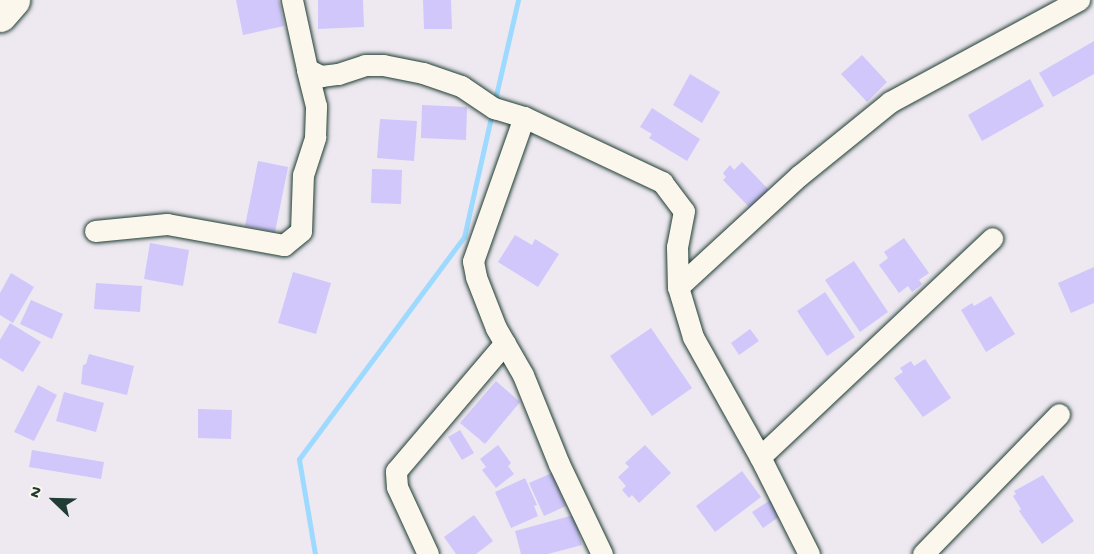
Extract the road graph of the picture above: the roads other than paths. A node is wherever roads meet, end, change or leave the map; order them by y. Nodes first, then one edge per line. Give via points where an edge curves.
1 (13, 0) edge
2 (292, 0) edge
3 (1079, 0) edge
4 (0, 15) edge
5 (307, 69) junction
6 (524, 117) junction
7 (95, 231) dead end
8 (992, 238) dead end
9 (678, 287) junction
10 (505, 343) junction
11 (1059, 414) dead end
12 (760, 457) junction
13 (428, 554) edge
14 (602, 554) edge
15 (809, 554) edge
16 (923, 554) edge

1 - 4 highway
2 - 5 street
3 - 9 street via 890,102 800,175
5 - 6 street via 321,76 365,65 383,65 423,73 460,86 494,108
5 - 7 street via 316,106 315,137 303,175 301,231 285,245 167,224
6 - 9 street via 662,182 684,211 676,248
6 - 10 street via 472,261
8 - 12 street
9 - 12 street via 693,338
10 - 13 street via 396,471 397,487
10 - 14 street
11 - 16 street
12 - 15 street

